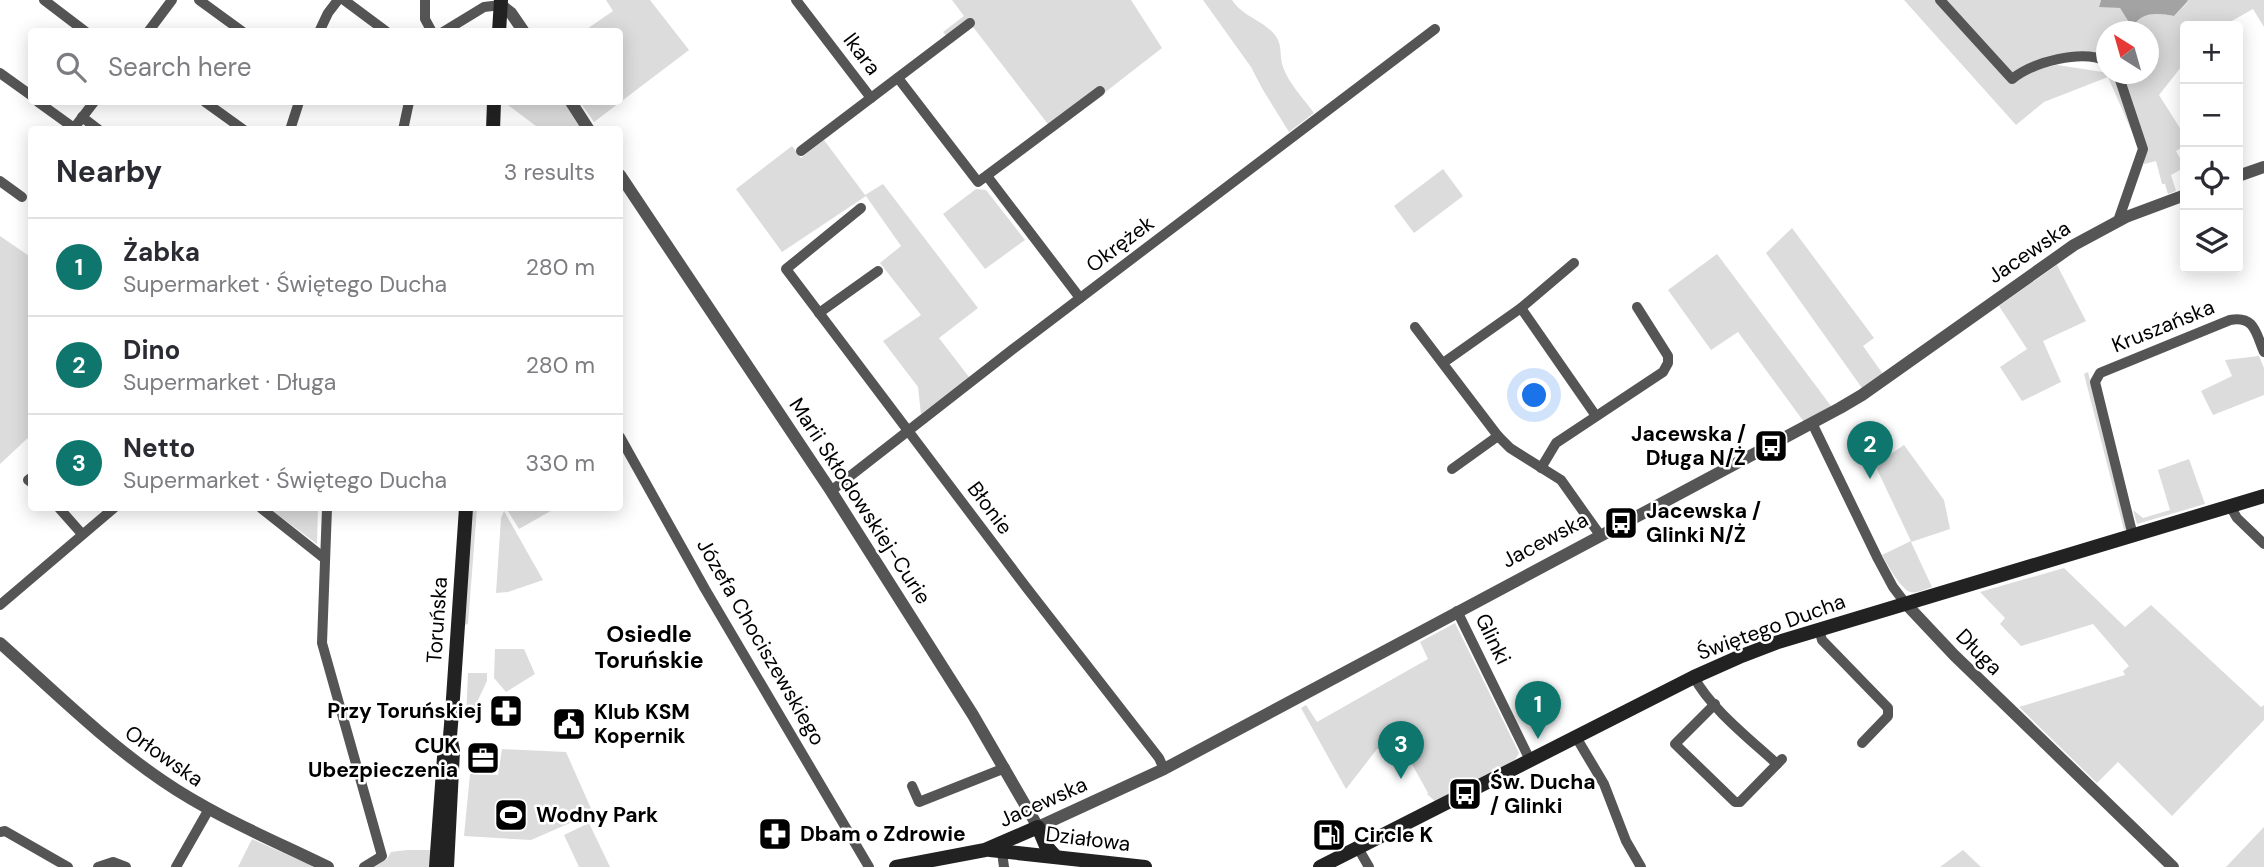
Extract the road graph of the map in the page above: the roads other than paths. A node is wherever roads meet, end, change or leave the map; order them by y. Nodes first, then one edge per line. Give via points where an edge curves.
1 (44, 0) edge
2 (172, 0) edge
3 (199, 0) edge
4 (338, 0) edge
5 (344, 0) edge
6 (425, 0) edge
7 (796, 0) edge
8 (1941, 0) edge
9 (501, 3) edge
10 (970, 23) dead end
11 (81, 28) edge
12 (151, 28) edge
13 (238, 28) edge
14 (321, 28) edge
15 (382, 28) edge
16 (430, 28) edge
17 (450, 28) edge
18 (499, 28) edge
19 (522, 28) edge
20 (1435, 29) dead end
21 (2096, 57) edge
22 (0, 73) edge
23 (898, 78) junction
24 (2121, 84) edge
25 (1100, 91) dead end
26 (28, 93) edge
27 (871, 98) junction
28 (42, 105) edge
29 (92, 105) edge
30 (209, 105) edge
31 (298, 105) edge
32 (409, 105) edge
33 (494, 105) edge
34 (573, 105) edge
35 (82, 117) junction
36 (71, 126) edge
37 (75, 126) edge
38 (94, 126) edge
39 (238, 126) edge
40 (291, 126) edge
41 (403, 126) edge
42 (492, 126) edge
43 (586, 126) edge
44 (801, 151) dead end
45 (2264, 167) edge
46 (2243, 174) edge
47 (986, 176) junction
48 (623, 179) edge
49 (0, 181) edge
50 (22, 197) dead end
51 (2180, 197) edge
52 (861, 208) dead end
53 (2118, 220) junction
54 (1574, 263) dead end
55 (878, 271) dead end
56 (1080, 298) junction
57 (1637, 307) dead end
58 (1521, 308) junction
59 (820, 313) junction
60 (1415, 327) dead end
61 (2264, 352) edge
62 (1443, 363) junction
63 (1596, 416) junction
64 (1812, 424) junction
65 (907, 430) junction
66 (1498, 436) junction
67 (623, 442) edge
68 (1541, 468) junction
69 (1452, 469) dead end
70 (831, 491) junction
71 (2264, 496) edge
72 (2230, 506) junction
73 (62, 511) edge
74 (110, 511) edge
75 (265, 511) edge
76 (327, 511) edge
77 (466, 511) edge
78 (82, 534) junction
79 (1600, 535) junction
80 (2133, 536) junction
81 (2264, 544) edge
82 (324, 558) junction
83 (1906, 604) junction
84 (0, 605) edge
85 (1457, 611) junction
86 (1819, 629) junction
87 (0, 643) edge
88 (1694, 677) junction
89 (1714, 704) junction
90 (450, 736) junction
91 (1576, 737) junction
92 (1862, 743) dead end
93 (1530, 760) junction
94 (1005, 768) junction
95 (1164, 769) junction
96 (912, 786) dead end
97 (209, 809) junction
98 (1038, 827) junction
99 (0, 832) edge
100 (1358, 848) junction
101 (985, 850) junction
102 (1002, 852) junction
103 (1055, 856) junction
104 (68, 867) edge
105 (98, 867) edge
106 (126, 867) edge
107 (176, 867) edge
108 (328, 867) edge
109 (364, 867) edge
110 (436, 867) edge
111 (447, 867) edge
112 (869, 867) edge
113 (896, 867) edge
114 (1004, 867) edge
115 (1144, 867) edge
116 (1320, 867) edge
117 (1369, 867) edge
118 (1641, 867) edge
119 (2173, 867) edge

1 - 11 street
2 - 12 street
3 - 13 street
4 - 14 street
5 - 15 street
6 - 16 street
7 - 27 street, Ikara
8 - 21 street via 2012,79 2058,60
9 - 17 street via 484,7
9 - 18 main road
9 - 19 street
10 - 23 street
20 - 56 street, Okrężek
22 - 26 street
23 - 27 street
23 - 47 street via 978,182
24 - 53 street via 2143,149
25 - 47 street
27 - 44 street
28 - 36 street
29 - 35 street
30 - 39 street
31 - 40 street
32 - 41 street
33 - 42 main road
34 - 43 street
35 - 37 street
35 - 38 street
45 - 46 street
47 - 56 street
48 - 70 street, Marii Skłodowskiej-Curie
49 - 50 street
51 - 53 street, Jacewska
52 - 59 street, Błonie via 786,269
53 - 64 street, Jacewska via 2055,256 1862,395
54 - 58 street
55 - 59 street
56 - 65 street, Okrężek
57 - 63 street via 1668,363 1663,372
58 - 62 street
58 - 63 street
59 - 65 street, Błonie
60 - 62 street
61 - 80 street, Kruszańska via 2254,327 2241,318 2100,373 2095,382
62 - 66 street
63 - 68 street via 1556,443
64 - 79 street, Jacewska
64 - 83 street, Długa via 1878,559
65 - 70 street, Okrężek
65 - 95 street, Błonie
66 - 68 street
66 - 69 street
67 - 112 street, Józefa Chociszewskiego
68 - 79 street via 1561,480
70 - 94 street, Marii Skłodowskiej-Curie
71 - 72 main road, Świętego Ducha
72 - 80 main road, Świętego Ducha
72 - 81 street
73 - 78 street
74 - 78 street
75 - 82 street
76 - 82 street
77 - 90 main road, Toruńska
78 - 84 street
79 - 85 street, Jacewska
80 - 83 main road, Świętego Ducha
82 - 109 street via 323,643 382,856
83 - 86 main road, Świętego Ducha
83 - 119 street, Długa
85 - 93 street, Glinki
85 - 95 street, Jacewska
86 - 88 main road, Świętego Ducha
86 - 92 street via 1822,640 1888,708 1888,716
87 - 97 street, Orłowska via 129,757
88 - 89 street
88 - 91 main road, Świętego Ducha
89 - 89 street via 1675,744 1740,802 1779,762
90 - 110 main road, Toruńska via 444,752
90 - 111 main road, Toruńska
91 - 93 main road, Świętego Ducha
91 - 118 street via 1604,784
93 - 100 main road, Świętego Ducha
94 - 96 street via 919,802
94 - 98 street, Marii Skłodowskiej-Curie
95 - 98 street, Jacewska
97 - 107 street
97 - 108 street, Orłowska
98 - 101 main road, Jacewska
98 - 103 main road, Marii Skłodowskiej-Curie
99 - 104 street
100 - 116 main road, Świętego Ducha
100 - 117 street
101 - 102 main road, Działowa
101 - 113 main road, Jacewska
102 - 103 main road, Działowa
102 - 114 street
103 - 115 main road, Działowa
105 - 106 street via 113,862

